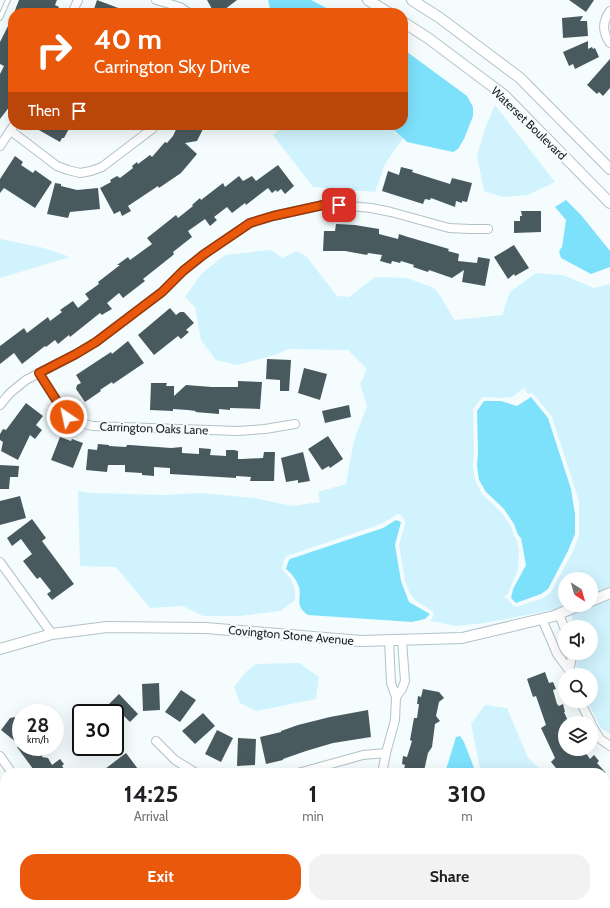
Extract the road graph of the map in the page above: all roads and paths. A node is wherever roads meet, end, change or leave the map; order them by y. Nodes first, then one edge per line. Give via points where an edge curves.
1 (8, 0) edge
2 (156, 0) edge
3 (368, 0) edge
4 (412, 0) edge
5 (182, 8) edge
6 (381, 8) edge
7 (610, 11) edge
8 (0, 18) edge
9 (408, 25) edge
10 (610, 43) edge
11 (12, 130) edge
12 (15, 130) edge
13 (151, 130) edge
14 (0, 146) edge
15 (610, 169) edge
16 (610, 203) edge
17 (488, 229) dead end
18 (39, 373) junction
19 (0, 405) edge
20 (295, 424) dead end
21 (0, 562) edge
22 (610, 593) edge
23 (598, 597) edge
24 (564, 612) edge
25 (559, 614) junction
26 (542, 619) junction
27 (561, 620) edge
28 (52, 634) junction
29 (389, 640) junction
30 (402, 640) junction
31 (0, 649) edge
32 (567, 668) edge
33 (396, 697) junction
34 (598, 735) edge
35 (156, 741) dead end
36 (610, 746) edge
37 (386, 753) junction
38 (0, 756) edge
39 (8, 768) edge
40 (188, 768) edge
41 (316, 768) edge
42 (383, 768) edge

1 - 8 lane
2 - 5 street
3 - 6 street
4 - 15 street, Waterset Boulevard via 520,78
7 - 10 street via 605,17 604,34
9 - 16 street, Waterset Boulevard via 504,95
11 - 14 street
12 - 13 street via 58,166 80,173 102,167
17 - 18 street via 448,228 391,212 339,205 323,205 256,221 203,255 162,292 96,342
18 - 19 street via 10,393
18 - 20 street, Carrington Oaks Lane via 67,417 92,426 238,432
21 - 28 street
22 - 23 street
24 - 25 street, Covington Stone Avenue
25 - 26 street, Covington Stone Avenue
25 - 27 street
26 - 30 street, Covington Stone Avenue via 462,638
26 - 32 street via 557,654
28 - 29 street, Covington Stone Avenue via 107,626 206,628 361,641
28 - 31 street, Covington Stone Avenue
29 - 30 street, Covington Stone Avenue
29 - 33 street via 391,684
30 - 33 street via 405,681
33 - 37 street via 395,720
34 - 36 street
35 - 40 street
37 - 41 street via 363,755
37 - 42 street
38 - 39 street

